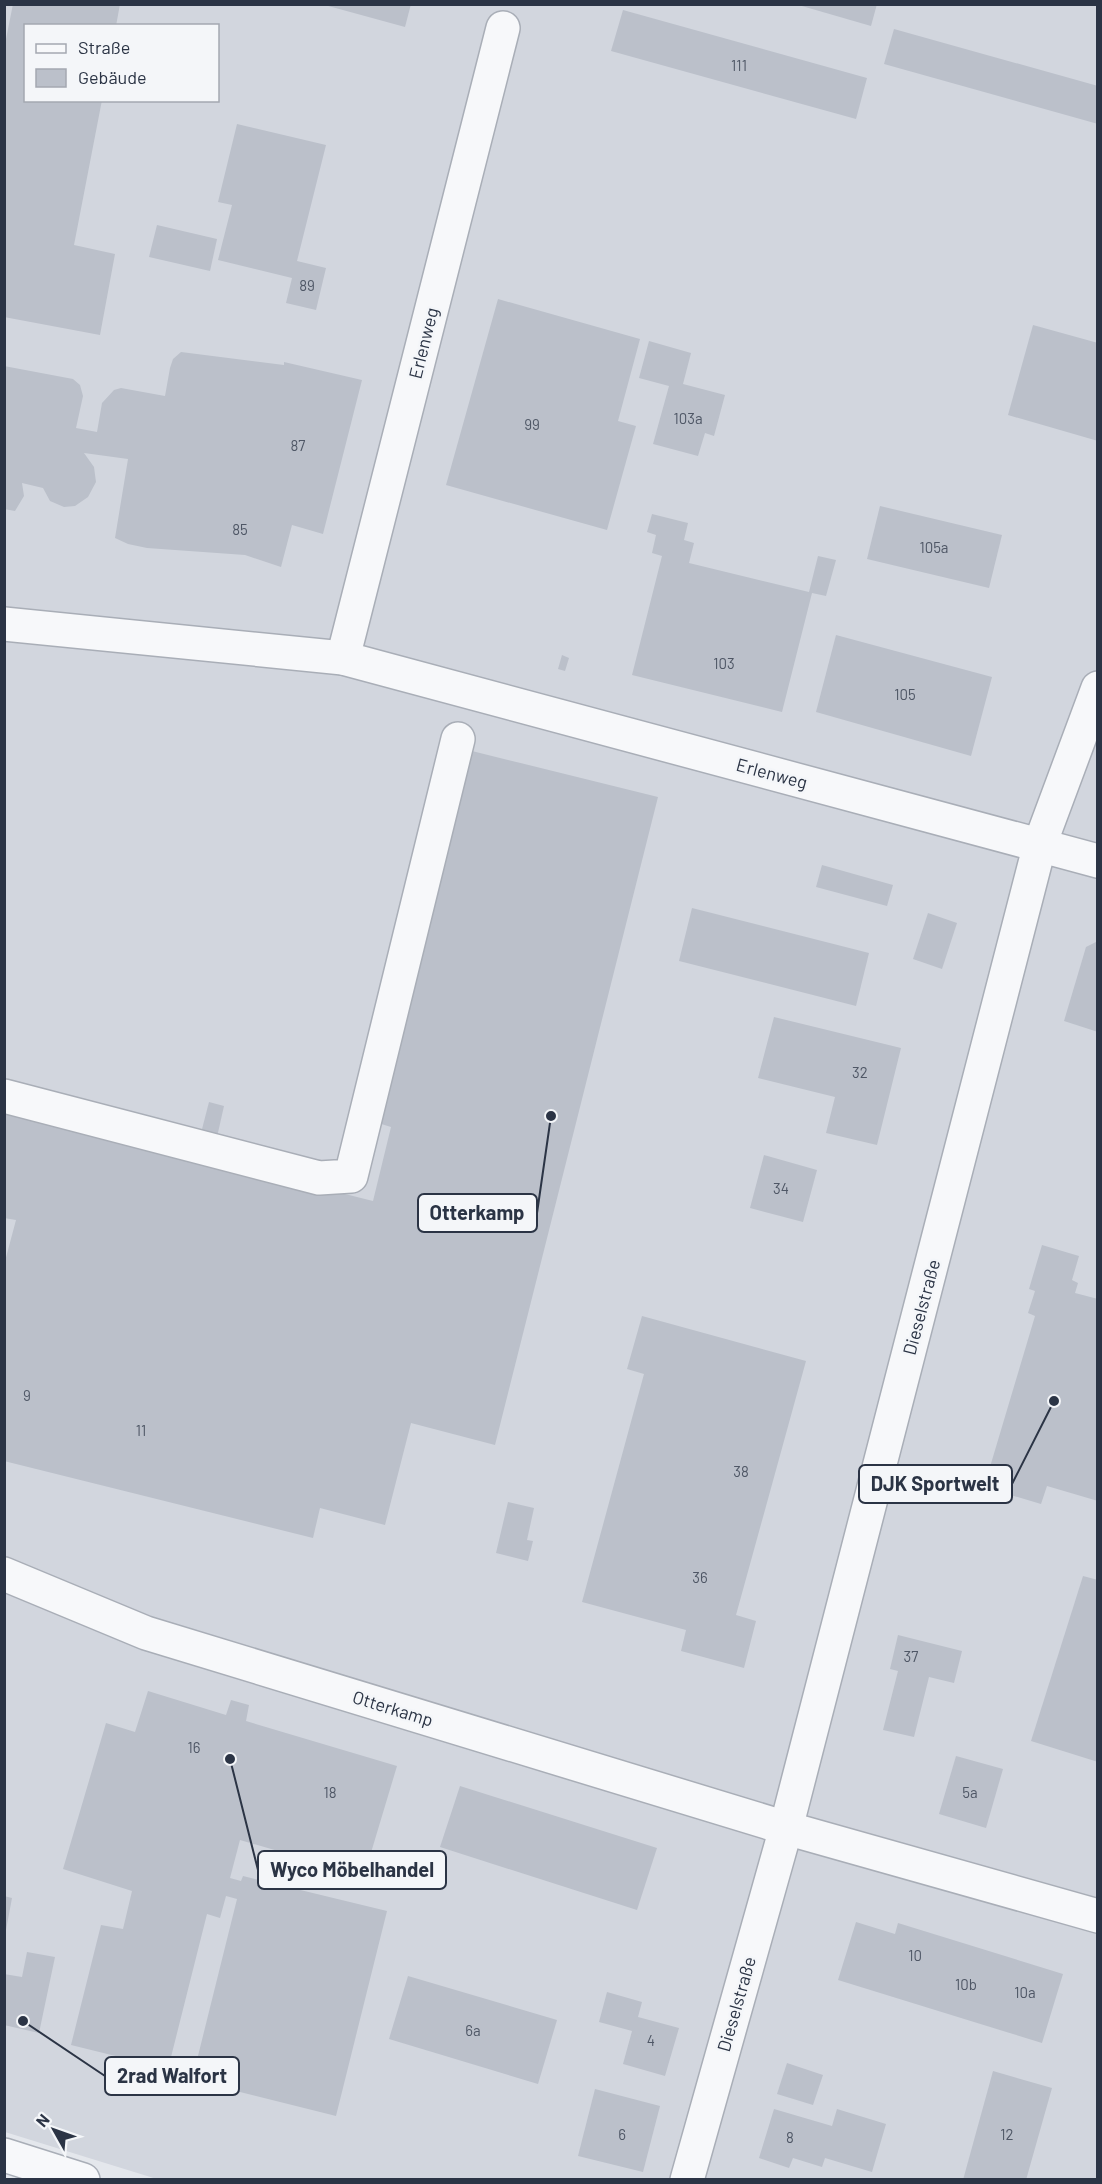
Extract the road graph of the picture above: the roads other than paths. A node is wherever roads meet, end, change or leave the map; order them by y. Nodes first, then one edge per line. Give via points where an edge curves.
1 (503, 28) dead end
2 (4, 624) edge
3 (343, 658) junction
4 (1098, 688) edge
5 (458, 739) dead end
6 (1040, 844) junction
7 (1098, 861) edge
8 (4, 1096) edge
9 (4, 1574) edge
10 (786, 1828) junction
11 (1098, 1916) edge
12 (4, 2155) edge
13 (83, 2180) edge
14 (687, 2180) edge

1 - 3 street, Erlenweg
2 - 3 street, Erlenweg
3 - 6 street, Erlenweg
4 - 6 street
5 - 8 street via 351,1176 319,1178
6 - 7 street
6 - 10 street, Dieselstraße
9 - 10 street, Otterkamp via 146,1633
10 - 11 street
10 - 14 street, Dieselstraße
12 - 13 street

